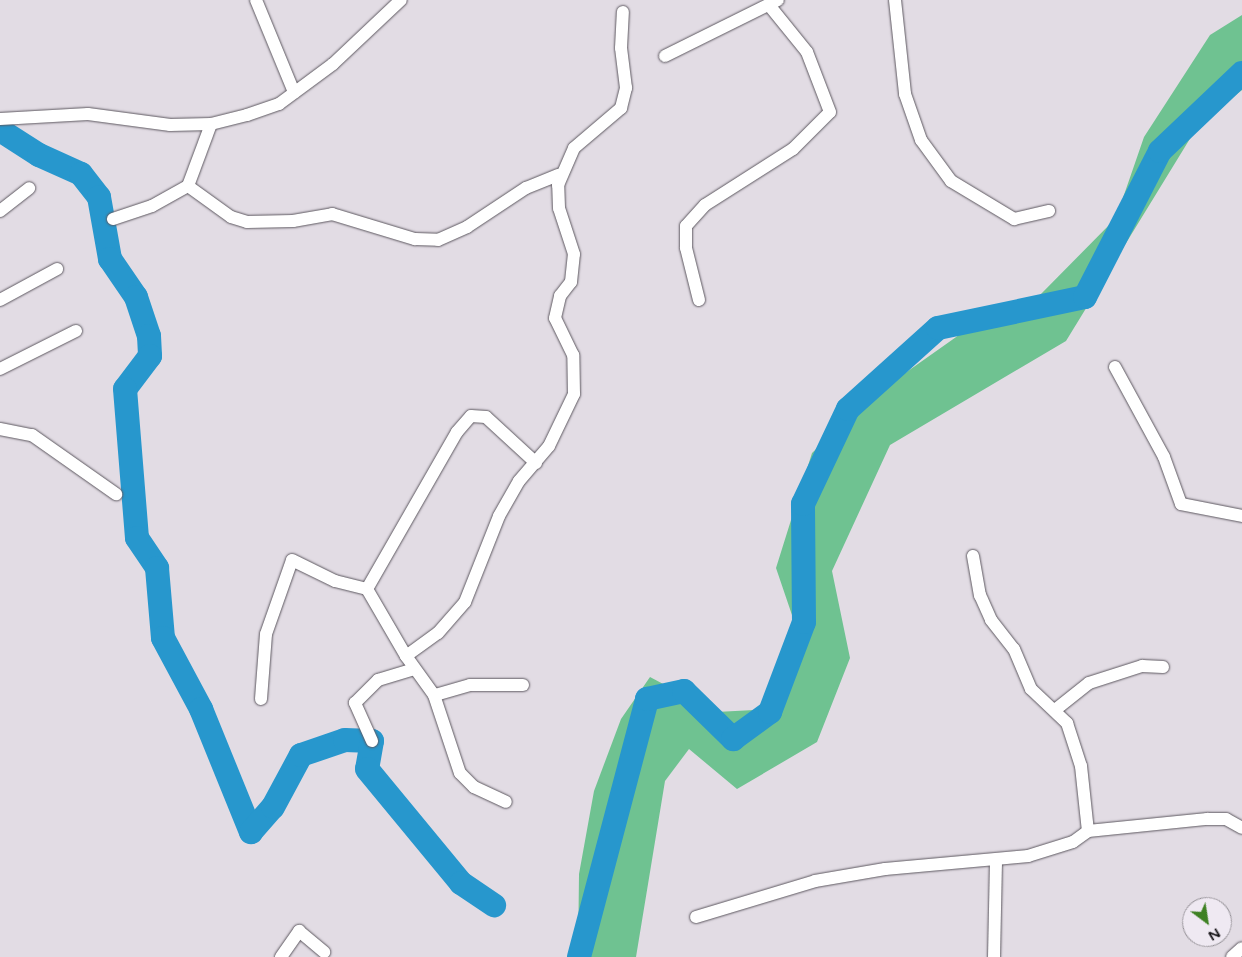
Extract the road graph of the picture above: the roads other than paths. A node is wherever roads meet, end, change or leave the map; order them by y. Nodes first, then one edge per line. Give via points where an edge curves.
1 (256, 0) edge
2 (401, 0) edge
3 (895, 0) edge
4 (774, 3) edge
5 (623, 12) dead end
6 (664, 56) dead end
7 (294, 92) junction
8 (0, 119) edge
9 (211, 124) junction
10 (560, 175) junction
11 (188, 186) junction
12 (29, 188) dead end
13 (0, 211) edge
14 (1050, 211) dead end
15 (113, 219) dead end
16 (57, 269) dead end
17 (0, 300) edge
18 (698, 300) dead end
19 (76, 331) dead end
20 (1115, 367) dead end
21 (0, 370) edge
22 (0, 429) edge
23 (536, 463) junction
24 (116, 494) dead end
25 (1242, 516) edge
26 (973, 556) dead end
27 (367, 588) junction
28 (406, 656) junction
29 (1163, 667) dead end
30 (414, 669) junction
31 (523, 685) dead end
32 (434, 695) junction
33 (261, 699) dead end
34 (1055, 710) junction
35 (372, 741) dead end
36 (506, 802) dead end
37 (1242, 828) edge
38 (1088, 831) junction
39 (996, 861) junction
40 (696, 918) dead end
41 (1242, 948) edge
42 (324, 952) dead end
43 (281, 957) edge
44 (994, 957) edge
45 (1232, 957) edge

1 - 7 street
2 - 7 street via 333,64
3 - 14 street via 905,94 921,140 951,181 1014,218
4 - 6 street
4 - 18 street via 807,52 830,112 793,149 705,205 686,226 686,248
5 - 10 street via 621,48 626,88 621,108 574,148
7 - 9 street via 265,109
8 - 9 street via 88,114 170,125
9 - 11 street
10 - 11 street via 526,188 467,227 438,240 415,239 332,214 292,222 247,222 231,217
10 - 23 street via 559,208 574,254 571,282 560,296 554,318 573,355 574,394 549,446
11 - 15 street via 152,206
12 - 13 street
16 - 17 street
19 - 21 street
20 - 25 street via 1164,457 1180,504
22 - 24 street via 32,435
23 - 27 street via 486,417 472,416 457,432
23 - 28 street via 499,516 465,602 438,633
26 - 34 street via 980,595 991,620 1014,649 1031,690
27 - 28 street
27 - 33 street via 335,581 292,560 266,634
28 - 30 street
29 - 34 street via 1142,666 1089,683
30 - 32 street
30 - 35 street via 378,680 355,703
31 - 32 street via 470,685
32 - 36 street via 460,773 474,787
34 - 38 street via 1067,723 1081,766
37 - 38 street via 1226,819 1207,819
38 - 39 street via 1073,842
39 - 40 street via 885,869 814,881
39 - 44 street
41 - 45 street
42 - 43 street via 299,931

